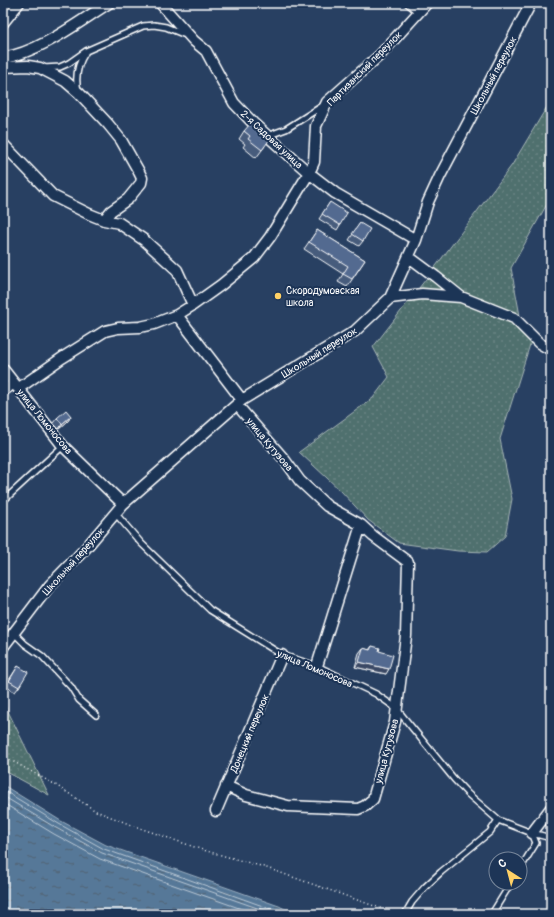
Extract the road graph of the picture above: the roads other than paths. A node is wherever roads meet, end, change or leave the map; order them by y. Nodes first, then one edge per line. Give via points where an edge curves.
1 (19, 3) edge
2 (109, 3) edge
3 (160, 3) edge
4 (407, 3) edge
5 (427, 3) edge
6 (531, 3) edge
7 (418, 12) junction
8 (3, 23) edge
9 (194, 41) junction
10 (86, 51) junction
11 (3, 58) edge
12 (3, 68) edge
13 (40, 68) junction
14 (78, 93) junction
15 (327, 102) junction
16 (267, 136) junction
17 (3, 144) edge
18 (309, 173) junction
19 (104, 220) junction
20 (416, 240) junction
21 (409, 257) junction
22 (461, 296) junction
23 (390, 298) junction
24 (193, 306) junction
25 (177, 315) junction
26 (551, 350) edge
27 (3, 369) edge
28 (16, 386) junction
29 (3, 391) edge
30 (240, 402) junction
31 (63, 446) junction
32 (3, 501) edge
33 (123, 504) junction
34 (116, 514) junction
35 (360, 525) junction
36 (14, 633) junction
37 (3, 647) edge
38 (282, 655) junction
39 (317, 666) junction
40 (396, 708) junction
41 (96, 715) dead end
42 (226, 786) junction
43 (551, 808) edge
44 (216, 812) dead end
45 (498, 820) junction
46 (532, 833) junction
47 (551, 838) edge
48 (528, 856) edge
49 (506, 891) edge
50 (494, 912) dead end
51 (405, 914) edge

1 - 8 street
2 - 11 street via 30,50
3 - 9 street, 2-я Садовая улица
4 - 7 lane
5 - 7 street, Партизанский переулок
6 - 20 street, Школьный переулок via 440,176 428,202
7 - 15 street, Партизанский переулок via 380,55
9 - 10 lane via 166,27 143,26
9 - 16 street, 2-я Садовая улица via 206,51 234,103
10 - 13 lane via 60,67
10 - 14 lane via 80,60 76,79
12 - 13 street
13 - 14 street via 65,81
14 - 19 street via 121,140 142,178 128,199 111,211
15 - 16 lane via 286,130
15 - 18 street, Партизанский переулок via 316,126 314,162
16 - 18 street, 2-я Садовая улица
17 - 19 street via 53,196
18 - 20 street, 2-я Садовая улица via 353,205
18 - 24 street, Партизанский переулок via 270,237 254,258
19 - 24 street via 119,223 144,240 177,270
20 - 21 street, Школьный переулок
21 - 22 street
21 - 23 street, Школьный переулок
22 - 23 street via 422,294
22 - 26 street via 514,318 539,343
23 - 30 street, Школьный переулок via 355,331
24 - 25 street, Партизанский переулок
25 - 28 street, Партизанский переулок via 154,324 105,331
25 - 30 street, улица Кутузова
27 - 28 street, улица Ломоносова
28 - 29 street, Партизанский переулок
28 - 31 street, улица Ломоносова
30 - 33 street, Школьный переулок
30 - 35 street, улица Кутузова via 300,481 327,506
31 - 32 lane
31 - 33 street, улица Ломоносова
33 - 34 street, Школьный переулок
34 - 36 street, Школьный переулок via 50,585
34 - 38 lane, улица Ломоносова via 141,543 210,610
35 - 39 street
35 - 40 street, улица Кутузова via 408,562 406,636
36 - 37 street, Школьный переулок
36 - 41 lane via 42,656 71,686 79,700
38 - 39 lane, улица Ломоносова
38 - 42 street, Донецкий переулок
39 - 40 lane, улица Ломоносова via 376,694
40 - 42 street, улица Кутузова via 373,799 365,806 358,809 288,806 246,795
40 - 45 lane, улица Ломоносова via 454,779
42 - 44 street, Донецкий переулок
43 - 46 street
45 - 46 lane, улица Ломоносова
45 - 51 lane via 490,832 425,887
46 - 47 lane, улица Ломоносова
46 - 48 lane via 536,843
49 - 50 lane

